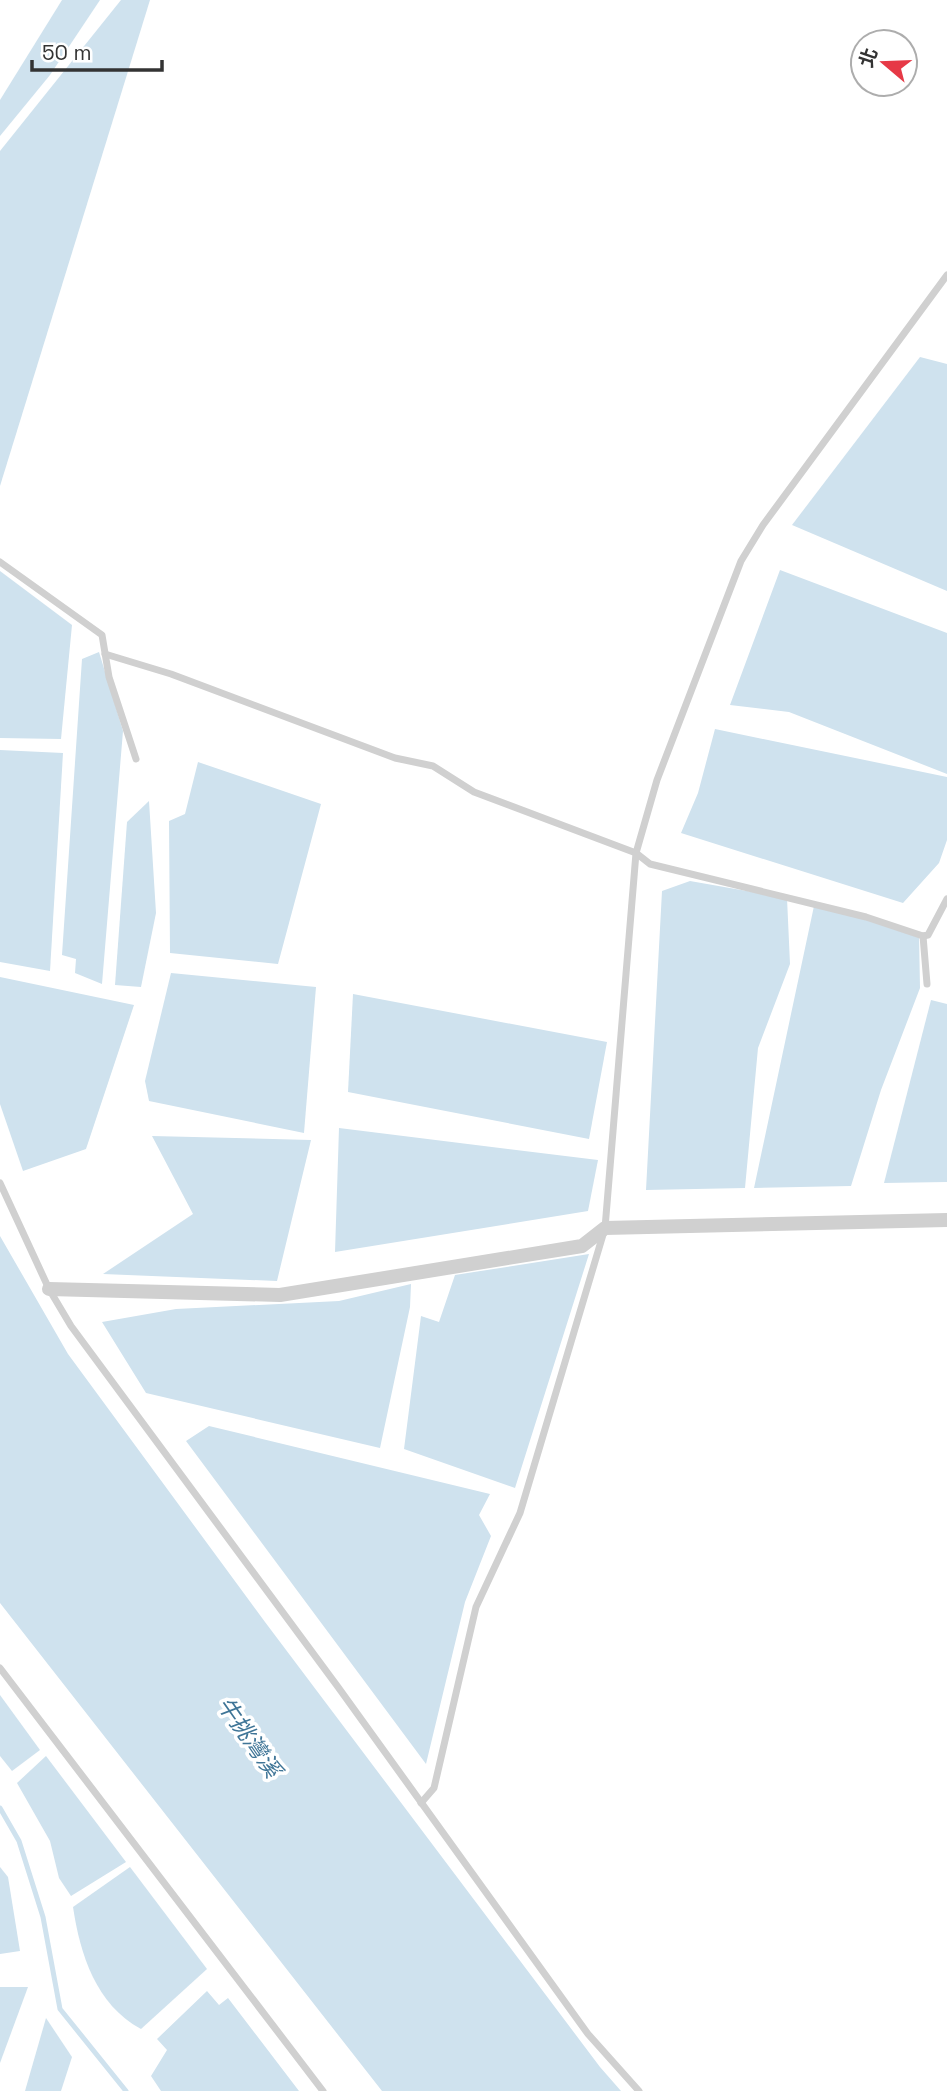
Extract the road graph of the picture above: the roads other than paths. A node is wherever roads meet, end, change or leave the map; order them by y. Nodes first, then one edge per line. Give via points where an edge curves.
1 (947, 275) edge
2 (0, 562) edge
3 (105, 654) junction
4 (136, 760) dead end
5 (636, 853) junction
6 (947, 899) edge
7 (923, 936) junction
8 (928, 984) dead end
9 (0, 1183) edge
10 (947, 1220) edge
11 (605, 1228) junction
12 (49, 1289) junction
13 (0, 1668) edge
14 (421, 1802) junction
15 (323, 2091) edge
16 (639, 2091) edge

1 - 5 lane via 741,561 657,780
2 - 3 lane via 102,635
3 - 4 lane
3 - 5 lane via 172,674 395,758 433,766 474,792
5 - 7 lane via 650,863 866,917
5 - 11 lane
6 - 7 lane via 928,935
7 - 8 lane
9 - 12 lane
10 - 11 street
11 - 12 street via 582,1246 280,1295
11 - 14 lane via 520,1513 476,1607 434,1788
12 - 14 lane via 71,1326
13 - 15 lane
14 - 16 lane via 588,2034

